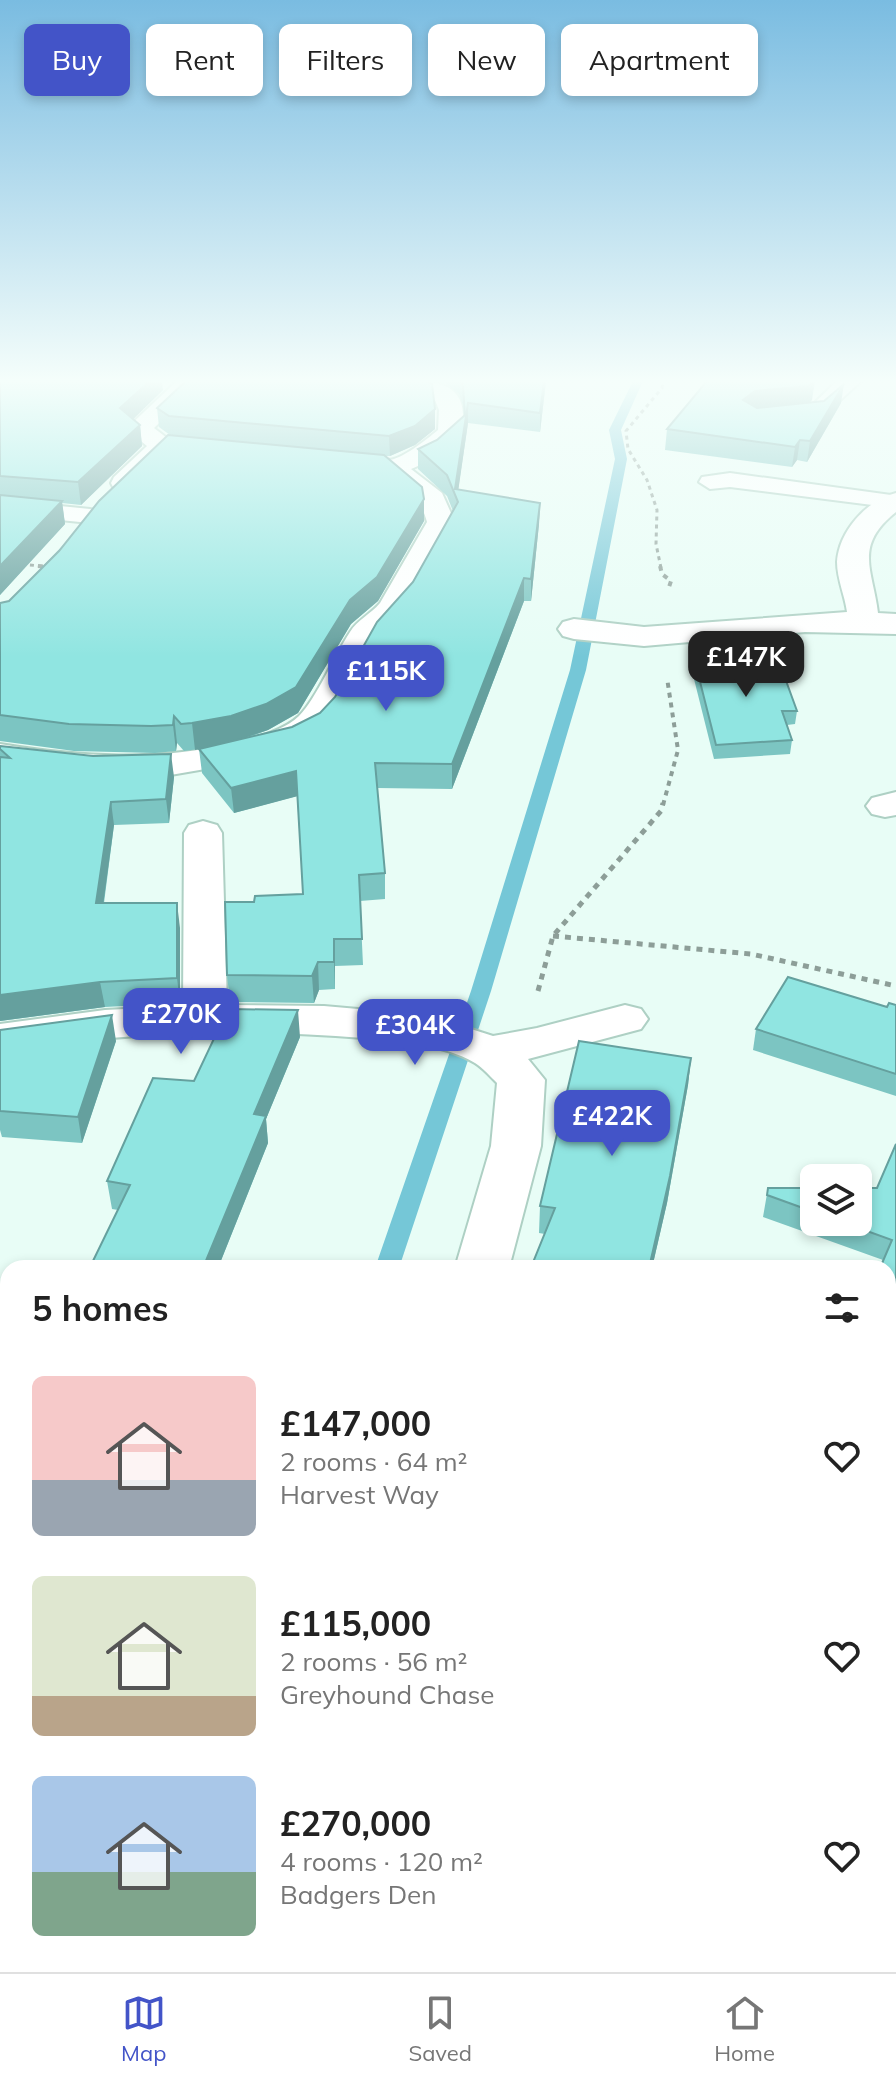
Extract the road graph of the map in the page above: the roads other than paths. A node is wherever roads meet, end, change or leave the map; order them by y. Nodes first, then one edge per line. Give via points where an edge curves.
1 (144, 473) edge
2 (401, 473) edge
3 (710, 482) dead end
4 (894, 502) edge
5 (0, 507) edge
6 (90, 516) junction
7 (49, 567) edge
8 (863, 620) junction
9 (896, 624) edge
10 (574, 629) dead end
11 (0, 755) edge
12 (203, 833) dead end
13 (625, 1019) dead end
14 (205, 1020) junction
15 (0, 1039) edge
16 (514, 1047) junction
17 (484, 1260) edge

1 - 6 street
2 - 11 street via 428,493 441,522 394,605 365,633 314,721 303,730 222,758 135,771
3 - 4 lane via 730,480
4 - 8 street via 870,519 857,541 852,568 863,599
5 - 6 lane
6 - 7 street
8 - 9 street
8 - 10 street via 651,637
12 - 14 street
13 - 16 street
14 - 15 street
14 - 16 street via 354,1022
16 - 17 street via 521,1080 516,1146

